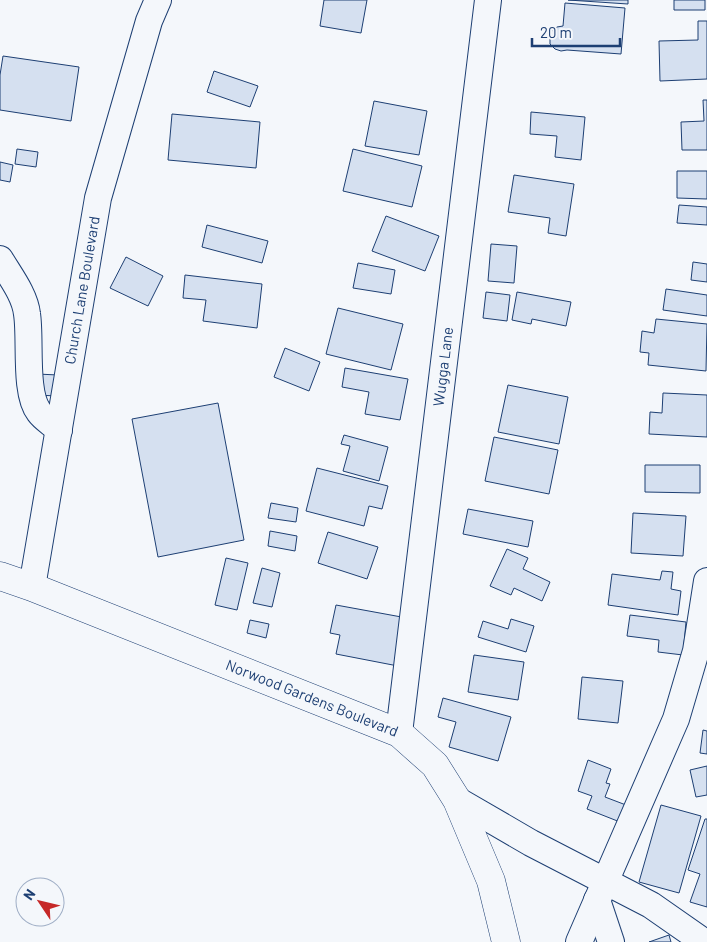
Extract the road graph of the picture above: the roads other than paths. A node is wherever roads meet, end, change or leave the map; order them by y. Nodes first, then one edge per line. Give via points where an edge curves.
1 (158, 0) edge
2 (488, 0) edge
3 (0, 259) edge
4 (59, 430) junction
5 (0, 576) edge
6 (707, 581) edge
7 (32, 587) junction
8 (399, 733) junction
9 (457, 800) junction
10 (601, 891) junction
11 (506, 942) edge
12 (579, 942) edge
13 (611, 942) edge
14 (704, 942) edge

1 - 4 street, Church Lane Boulevard via 149,21 98,198
2 - 8 street, Wugga Lane
3 - 4 street via 21,294 27,312 34,402 39,412
4 - 7 street, Church Lane Boulevard
5 - 7 street, Norwood Gardens Boulevard
6 - 10 street via 696,651 676,719
7 - 8 street, Norwood Gardens Boulevard
8 - 9 street, Norwood Gardens Boulevard via 435,765
9 - 10 street via 531,843
9 - 11 street, Norwood Gardens Boulevard via 491,881
10 - 12 street
10 - 13 street
10 - 14 street via 651,905

